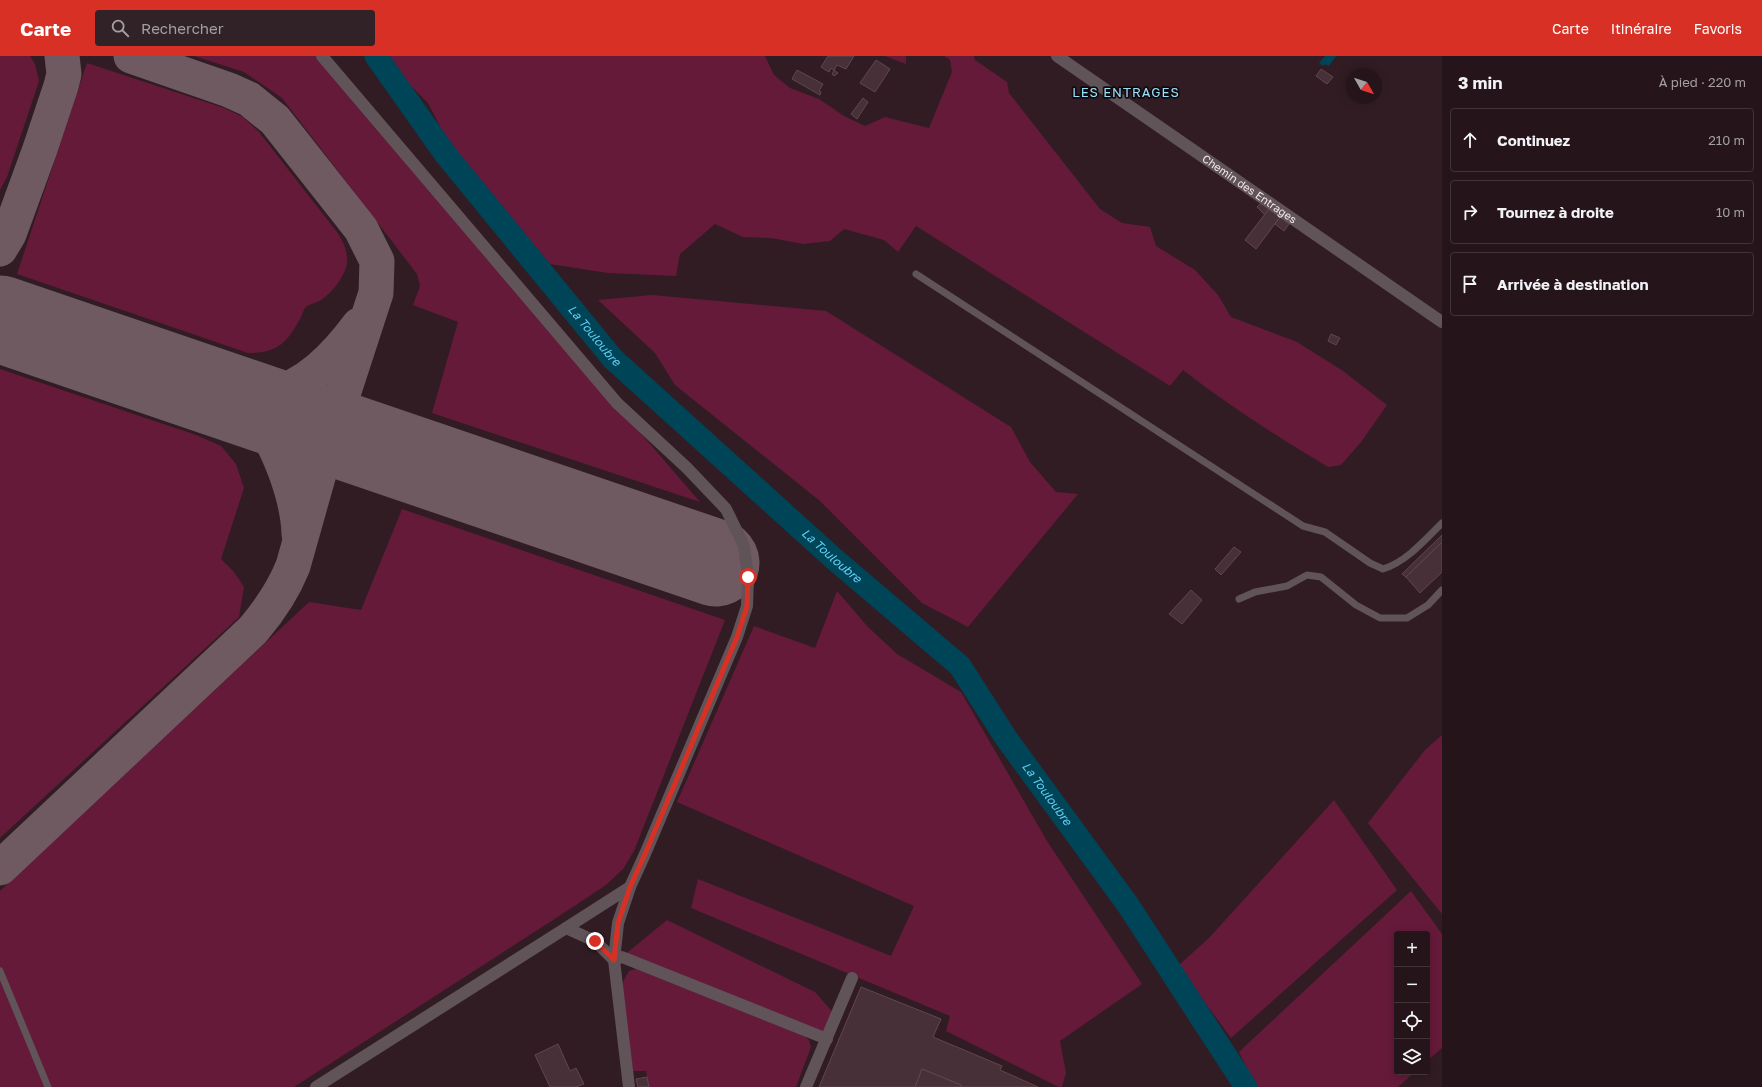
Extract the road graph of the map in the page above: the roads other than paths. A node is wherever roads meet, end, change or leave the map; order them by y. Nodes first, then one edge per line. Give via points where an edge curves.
1 (322, 56) edge
2 (1057, 56) edge
3 (916, 274) dead end
4 (1442, 322) edge
5 (1442, 523) edge
6 (1442, 590) edge
7 (1239, 599) dead end
8 (630, 887) junction
9 (566, 928) junction
10 (614, 960) junction
11 (0, 971) edge
12 (852, 978) dead end
13 (827, 1039) junction
14 (48, 1087) edge
15 (316, 1087) edge
16 (629, 1087) edge
17 (806, 1087) edge

1 - 8 street via 617,403 687,468 726,509 744,546 748,577 747,606 737,637
2 - 4 street, Chemin des Entrages
3 - 5 lane via 1303,526 1325,532 1370,563 1383,569 1394,566
6 - 7 lane via 1428,605 1407,618 1380,618 1356,605 1321,576 1307,575 1287,586 1256,592
8 - 9 street
8 - 10 street via 618,923
9 - 10 street via 595,941
9 - 15 street
10 - 13 street via 622,957
10 - 16 street
11 - 14 lane
12 - 13 street
13 - 17 street

